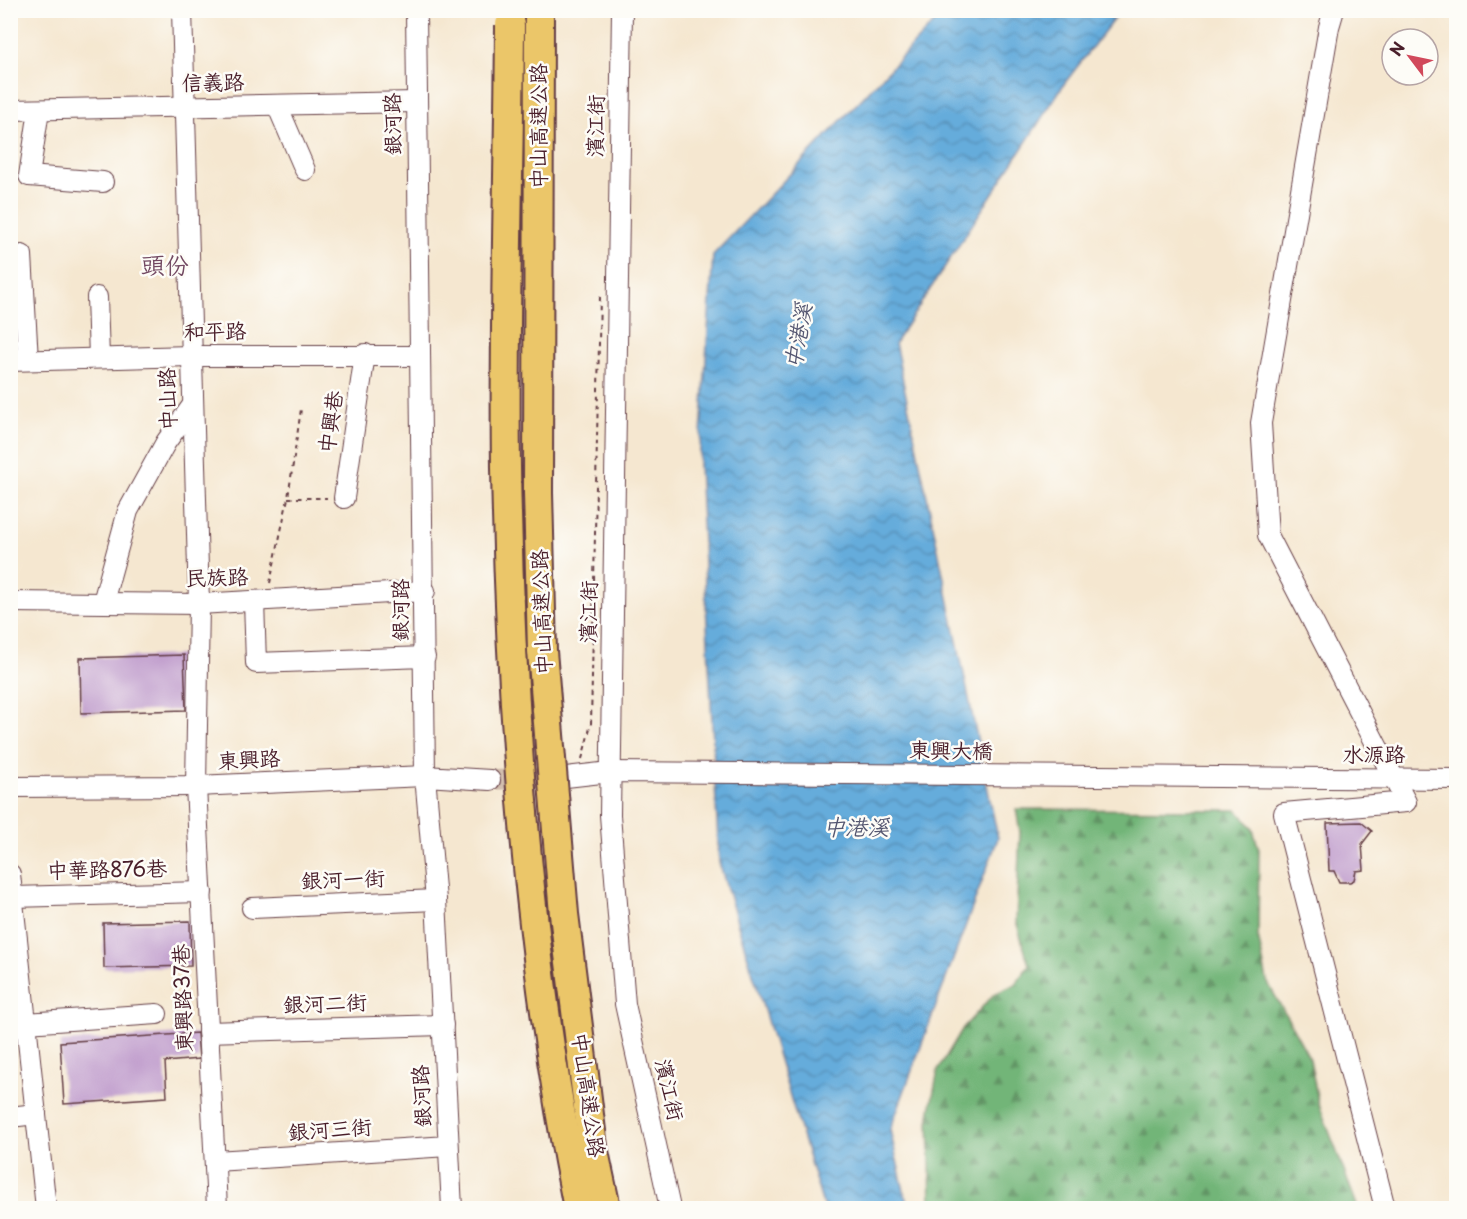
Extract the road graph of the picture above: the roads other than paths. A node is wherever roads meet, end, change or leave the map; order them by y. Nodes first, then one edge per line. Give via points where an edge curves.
1 (182, 10) edge
2 (416, 10) edge
3 (539, 10) edge
4 (622, 10) edge
5 (1334, 10) edge
6 (510, 26) dead end
7 (416, 102) junction
8 (277, 105) junction
9 (184, 107) junction
10 (10, 110) edge
11 (39, 110) junction
12 (305, 170) dead end
13 (103, 182) dead end
14 (22, 255) dead end
15 (97, 297) dead end
16 (365, 354) junction
17 (190, 356) junction
18 (419, 356) junction
19 (99, 358) junction
20 (19, 361) edge
21 (192, 406) junction
22 (344, 498) road end
23 (425, 591) junction
24 (260, 600) junction
25 (10, 602) edge
26 (103, 602) junction
27 (199, 604) junction
28 (425, 657) junction
29 (610, 772) junction
30 (425, 776) junction
31 (574, 776) tunnel mouth
32 (1292, 779) joint
33 (1396, 779) junction
34 (1456, 779) edge
35 (489, 780) tunnel mouth
36 (196, 786) junction
37 (10, 787) edge
38 (10, 874) edge
39 (202, 892) junction
40 (13, 897) junction
41 (436, 900) junction
42 (252, 908) dead end
43 (157, 1014) dead end
44 (26, 1023) junction
45 (443, 1025) junction
46 (208, 1032) junction
47 (20, 1049) edge
48 (36, 1114) junction
49 (10, 1117) edge
50 (448, 1146) junction
51 (215, 1161) junction
52 (48, 1208) edge
53 (217, 1208) edge
54 (452, 1209) edge
55 (578, 1209) edge
56 (606, 1209) edge
57 (670, 1209) edge
58 (1385, 1209) edge

1 - 9 street, 中山路
2 - 7 street, 銀河路
3 - 56 highway, 中山高速公路, bridge via 538,458 542,651 564,914 593,1147
4 - 29 street, 濱江街
5 - 33 street via 1262,423 1268,535
6 - 55 highway, 中山高速公路, bridge via 506,466 515,694 543,1000
7 - 8 street, 信義路
7 - 18 street, 銀河路
8 - 9 street, 信義路
8 - 12 street
9 - 11 street, 信義路
9 - 17 street, 中山路
10 - 11 street, 信義路
11 - 13 street via 29,176
14 - 20 street
15 - 19 street
16 - 17 street, 和平路
16 - 18 street, 和平路
16 - 22 street, 中興巷
17 - 19 street, 和平路
17 - 21 street, 中山路
18 - 23 street, 銀河路
19 - 20 street, 和平路
21 - 26 street via 166,442 128,511
21 - 27 street, 中山路
23 - 24 street, 民族路
23 - 28 street, 銀河路
24 - 27 street, 民族路
24 - 28 street via 256,663
25 - 26 street, 民族路
26 - 27 street, 民族路
27 - 36 street, 中山路
28 - 30 street, 銀河路
29 - 31 street, 東興大橋
29 - 32 street, 東興大橋
29 - 57 street, 濱江街 via 625,1004
30 - 35 street, 東興路
30 - 36 street, 東興路
30 - 41 street, 銀河路
32 - 33 street, 水源路
33 - 34 street, 水源路
33 - 58 street via 1406,802 1284,813
36 - 37 street, 東興路
36 - 39 street, 東興路37巷
38 - 40 street
39 - 40 street, 中華路876巷
39 - 46 street, 東興路37巷
40 - 44 street
41 - 42 street, 銀河一街
41 - 45 street, 銀河路
43 - 44 street
44 - 47 street
45 - 46 street, 銀河二街
45 - 50 street, 銀河路
46 - 51 street, 東興路37巷
47 - 48 street
48 - 49 street
48 - 52 street
50 - 51 street, 銀河三街
50 - 54 street, 銀河路
51 - 53 street, 東興路37巷

